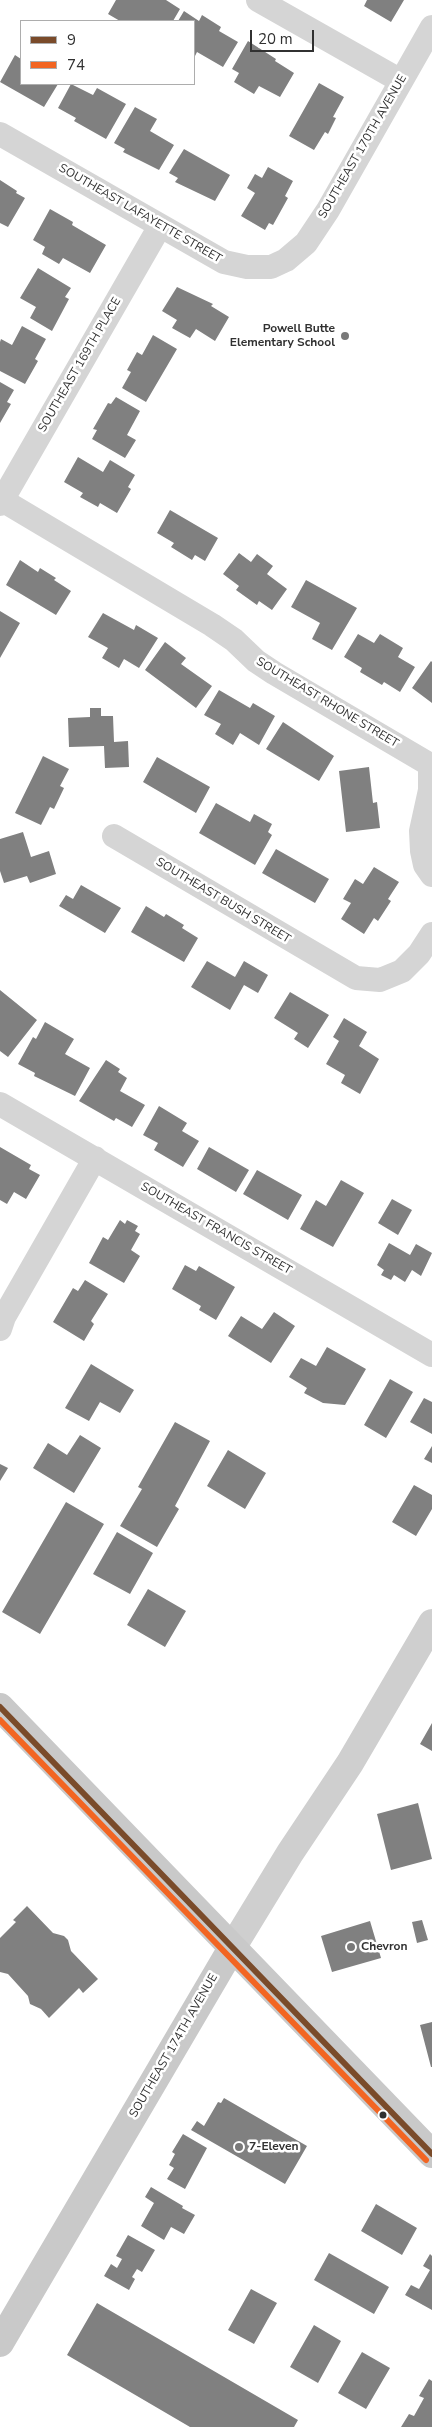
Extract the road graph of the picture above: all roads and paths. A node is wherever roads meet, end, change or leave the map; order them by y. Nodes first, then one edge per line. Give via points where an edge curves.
1 (258, 0) edge
2 (432, 27) edge
3 (401, 81) junction
4 (0, 134) edge
5 (160, 226) junction
6 (286, 260) joint
7 (1, 502) edge
8 (114, 836) dead end
9 (432, 875) edge
10 (432, 934) edge
11 (0, 1104) edge
12 (95, 1158) junction
13 (0, 1329) edge
14 (432, 1355) edge
15 (432, 1623) edge
16 (0, 1707) edge
17 (232, 1948) junction
18 (432, 2154) edge
19 (0, 2343) edge

1 - 3 street
2 - 3 street, SOUTHEAST 170TH AVENUE
3 - 6 street, SOUTHEAST 170TH AVENUE via 328,210 306,243
4 - 5 street, SOUTHEAST LAFAYETTE STREET
5 - 6 street, SOUTHEAST LAFAYETTE STREET via 224,262 247,268 271,267
5 - 7 street, SOUTHEAST 169TH PLACE
7 - 9 street, SOUTHEAST RHONE STREET via 212,625 274,673 426,763 430,769 430,790 421,831 422,851
8 - 10 street, SOUTHEAST BUSH STREET via 356,978 380,980 402,971
11 - 12 street, SOUTHEAST FRANCIS STREET
12 - 13 street
12 - 14 street, SOUTHEAST FRANCIS STREET
15 - 17 street, SOUTHEAST 174TH AVENUE via 350,1763
16 - 17 main road
17 - 18 main road
17 - 19 main road, SOUTHEAST 174TH AVENUE

